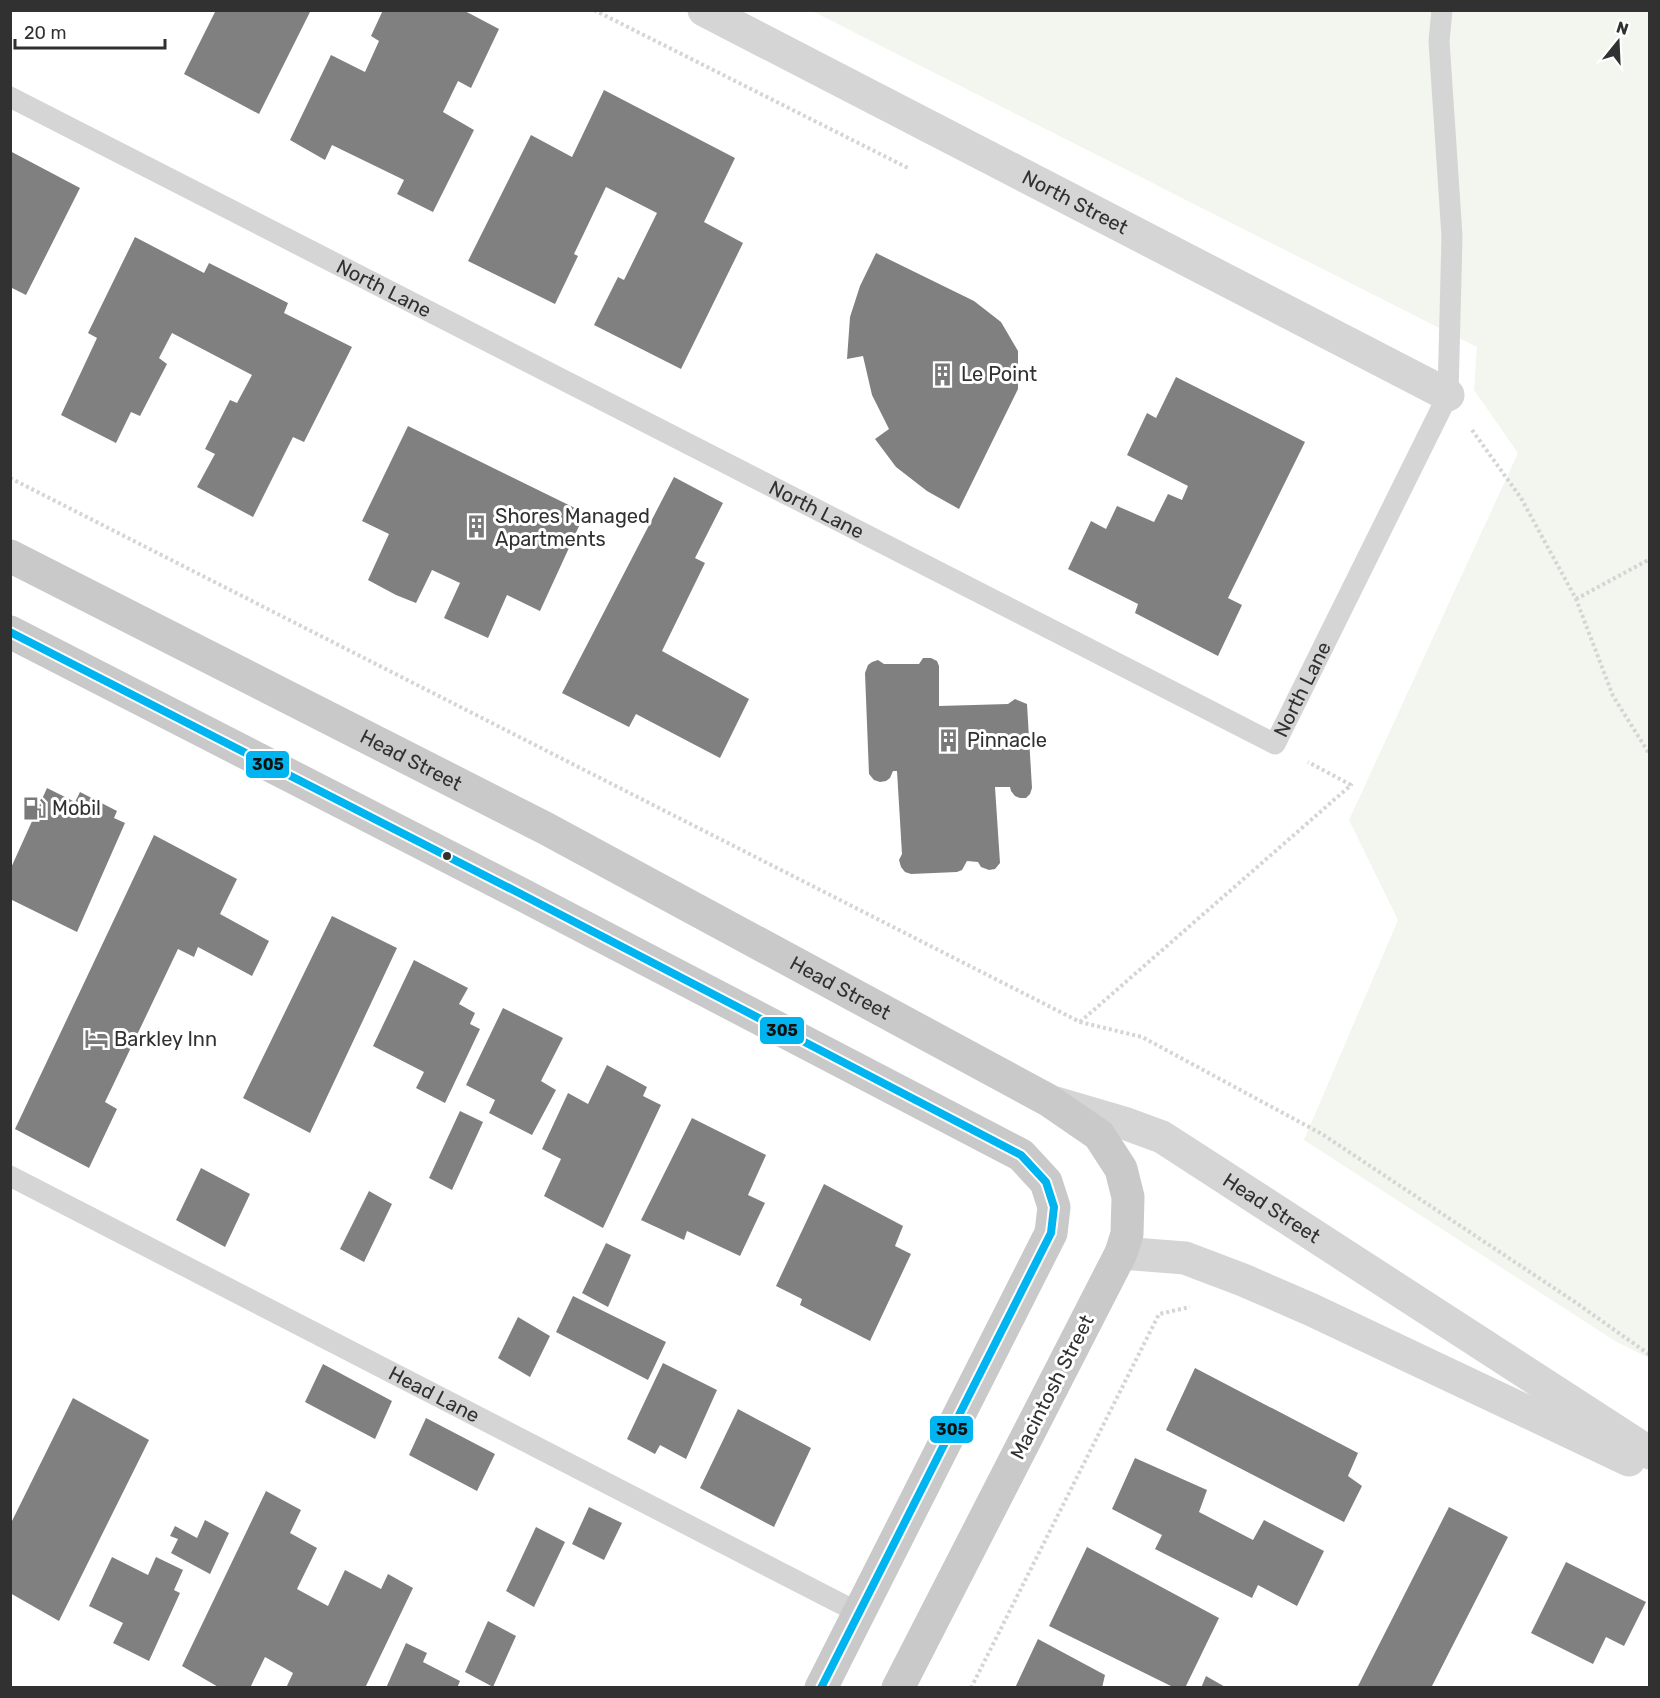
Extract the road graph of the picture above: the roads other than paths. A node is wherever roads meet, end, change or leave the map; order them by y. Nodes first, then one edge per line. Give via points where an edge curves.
1 (704, 10) edge
2 (1442, 10) edge
3 (10, 97) edge
4 (1448, 395) junction
5 (10, 556) edge
6 (10, 632) edge
7 (1048, 1100) junction
8 (10, 1176) edge
9 (1120, 1253) junction
10 (1650, 1453) edge
11 (1650, 1470) edge
12 (859, 1612) junction
13 (821, 1688) edge
14 (898, 1688) edge

1 - 4 street, North Street
2 - 4 lane via 1439,41 1452,236
3 - 4 lane, North Lane via 1275,744
5 - 7 main road, Head Street via 545,828
6 - 12 main road via 1021,1155 1046,1182 1054,1207 1051,1233
7 - 9 main road, Macintosh Street via 1099,1135 1121,1169 1128,1197 1127,1234
7 - 10 street, Head Street via 1162,1137
8 - 12 lane, Head Lane
9 - 11 street via 1185,1258 1244,1280
9 - 14 main road, Macintosh Street
12 - 13 main road

